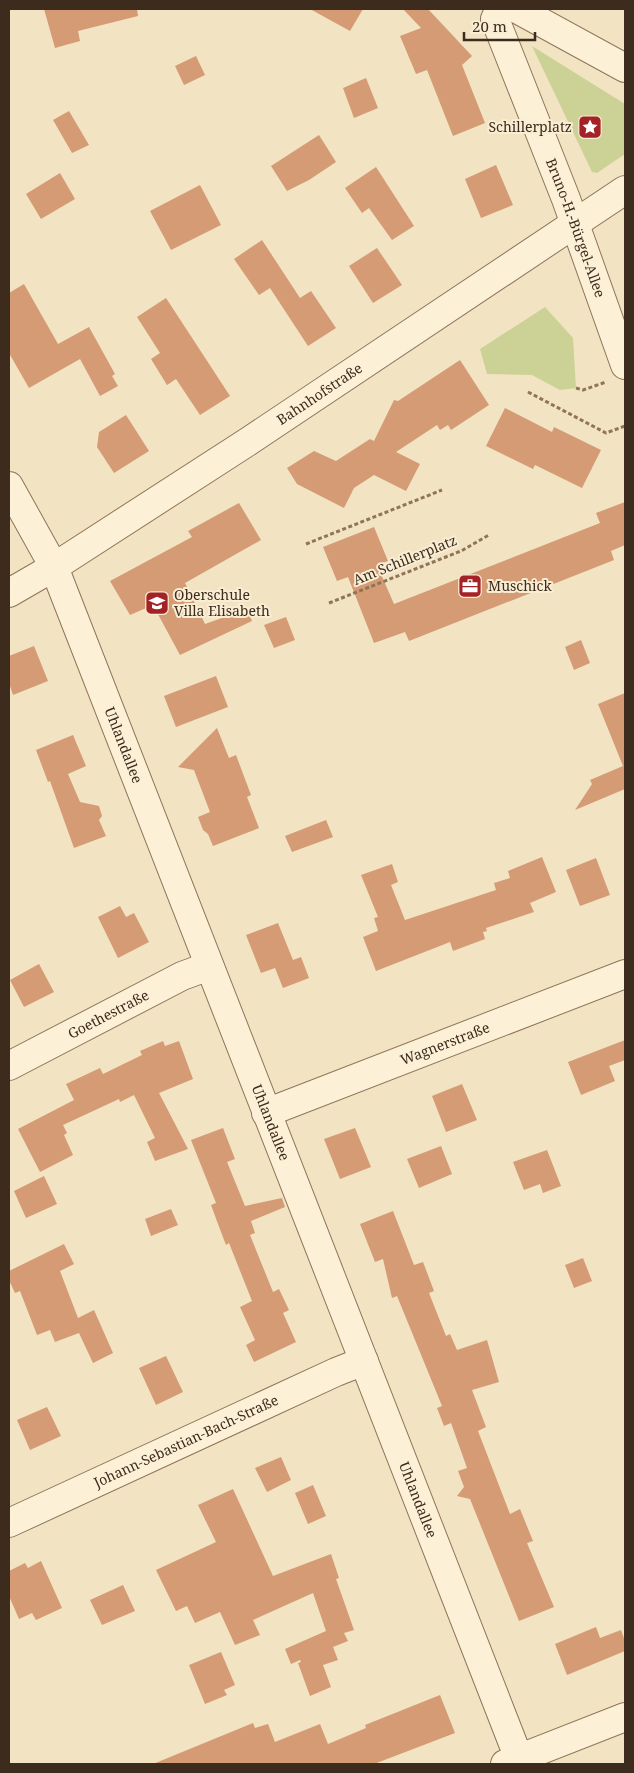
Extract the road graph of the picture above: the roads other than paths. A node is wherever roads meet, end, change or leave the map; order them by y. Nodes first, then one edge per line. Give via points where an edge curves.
1 (500, 9) edge
2 (517, 9) edge
3 (625, 68) edge
4 (625, 190) edge
5 (574, 223) junction
6 (617, 373) edge
7 (9, 486) edge
8 (54, 567) junction
9 (9, 593) edge
10 (209, 966) junction
11 (625, 974) edge
12 (9, 1066) edge
13 (266, 1113) junction
14 (364, 1361) junction
15 (9, 1523) edge
16 (625, 1718) edge
17 (515, 1763) edge

1 - 5 street, Bruno-H.-Bürgel-Allee via 495,19
2 - 3 street
4 - 5 street, Bahnhofstraße
5 - 6 street, Bruno-H.-Bürgel-Allee
5 - 8 street, Bahnhofstraße
7 - 8 street, Uhlandallee
8 - 9 street, Bahnhofstraße
8 - 10 street, Uhlandallee
10 - 12 street, Goethestraße via 182,976
10 - 13 street, Uhlandallee
11 - 13 street, Wagnerstraße
13 - 14 street, Uhlandallee
14 - 15 street, Johann-Sebastian-Bach-Straße
14 - 17 street, Uhlandallee
16 - 17 street

